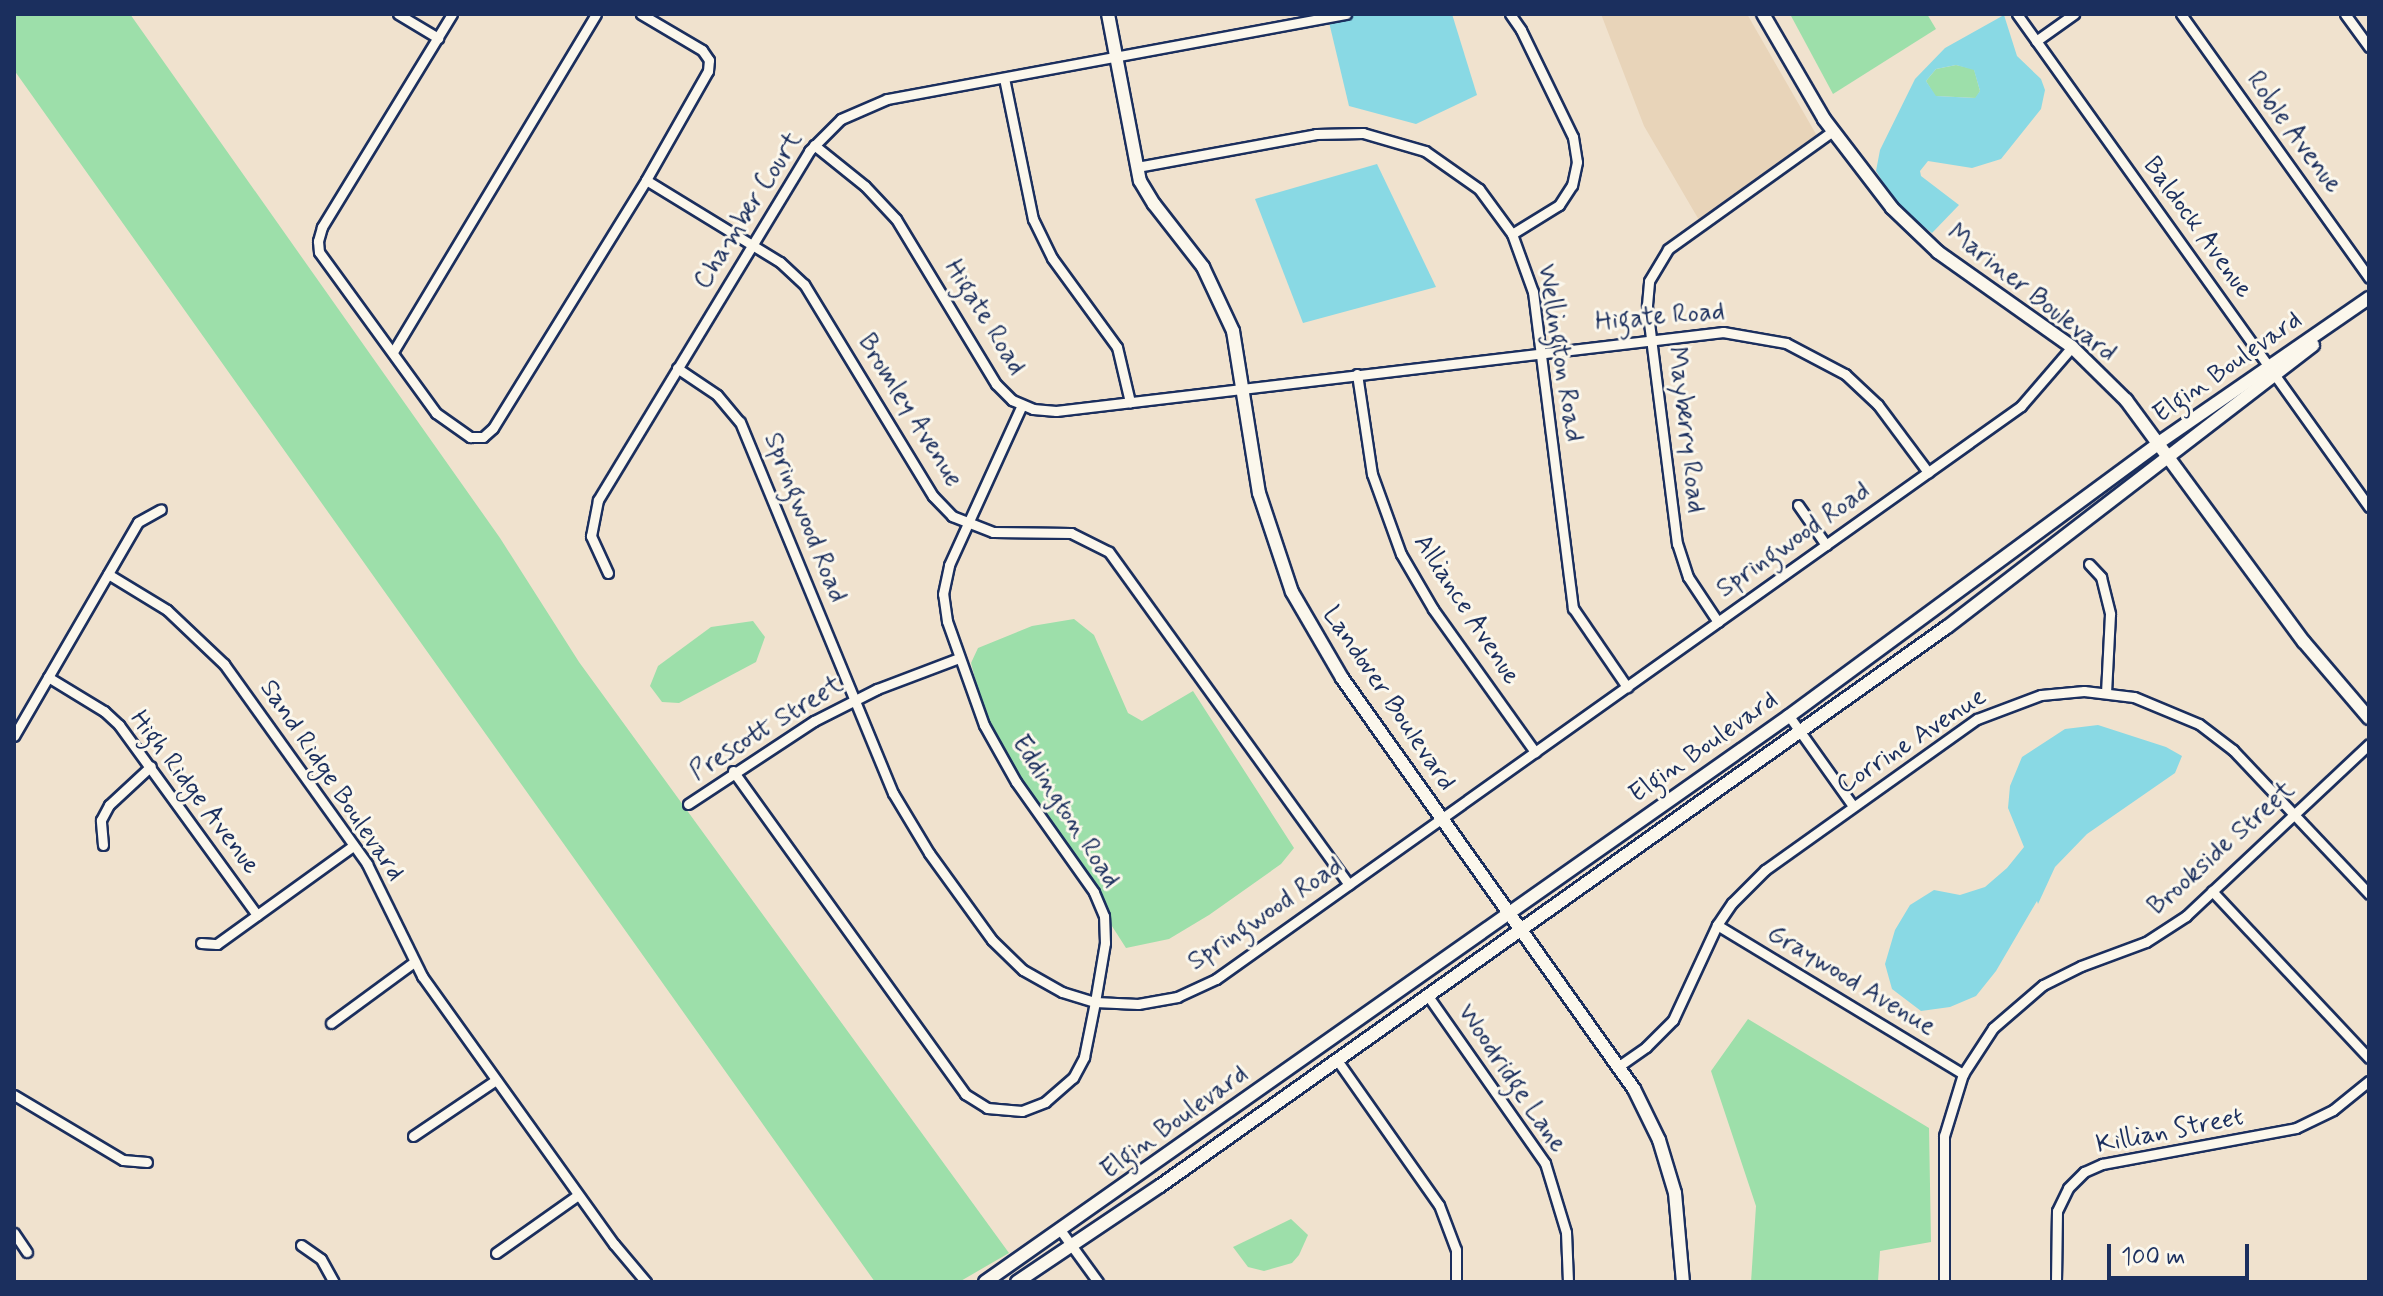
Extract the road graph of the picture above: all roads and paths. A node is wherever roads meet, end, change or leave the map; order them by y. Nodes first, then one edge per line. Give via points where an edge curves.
1 (398, 14) edge
2 (452, 14) edge
3 (596, 14) edge
4 (641, 14) edge
5 (1108, 14) edge
6 (1346, 14) edge
7 (1510, 14) edge
8 (1763, 14) edge
9 (2017, 14) edge
10 (2074, 14) edge
11 (2181, 14) edge
12 (2345, 14) edge
13 (438, 38) junction
14 (2036, 41) junction
15 (2369, 47) edge
16 (1116, 56) junction
17 (1004, 78) junction
18 (1833, 131) junction
19 (814, 145) junction
20 (1137, 167) junction
21 (646, 180) junction
22 (1512, 234) junction
23 (752, 245) junction
24 (2369, 278) edge
25 (2369, 300) edge
26 (1651, 338) junction
27 (2072, 347) junction
28 (393, 352) junction
29 (1540, 352) junction
30 (677, 368) junction
31 (2272, 369) junction
32 (1357, 374) junction
33 (1243, 388) junction
34 (1130, 402) junction
35 (1022, 405) junction
36 (2160, 442) junction
37 (2171, 457) junction
38 (1928, 472) junction
39 (1798, 505) dead end
40 (2369, 507) edge
41 (161, 509) dead end
42 (967, 525) junction
43 (1826, 545) junction
44 (2089, 564) dead end
45 (608, 573) dead end
46 (108, 574) junction
47 (1718, 622) junction
48 (959, 658) junction
49 (48, 677) junction
50 (1627, 687) junction
51 (2106, 692) junction
52 (853, 700) junction
53 (1789, 716) junction
54 (2369, 718) edge
55 (1801, 732) junction
56 (14, 736) edge
57 (2369, 744) edge
58 (1535, 752) junction
59 (151, 766) junction
60 (733, 771) junction
61 (688, 804) dead end
62 (1853, 806) junction
63 (2294, 815) junction
64 (1442, 819) junction
65 (103, 845) dead end
66 (353, 846) junction
67 (1349, 885) junction
68 (2212, 891) junction
69 (2369, 894) edge
70 (1509, 912) junction
71 (257, 915) junction
72 (1717, 925) junction
73 (1521, 929) junction
74 (201, 943) dead end
75 (414, 962) junction
76 (1428, 996) junction
77 (1095, 1002) junction
78 (331, 1023) dead end
79 (2369, 1058) edge
80 (1337, 1060) junction
81 (1619, 1066) junction
82 (1963, 1074) junction
83 (496, 1080) junction
84 (2369, 1081) edge
85 (14, 1095) edge
86 (413, 1136) dead end
87 (147, 1162) dead end
88 (578, 1195) junction
89 (1061, 1231) junction
90 (14, 1233) edge
91 (301, 1245) dead end
92 (1071, 1245) junction
93 (27, 1252) dead end
94 (496, 1253) dead end
95 (334, 1282) edge
96 (646, 1282) edge
97 (985, 1282) edge
98 (1017, 1282) edge
99 (1098, 1282) edge
100 (1456, 1282) edge
101 (1568, 1282) edge
102 (1683, 1282) edge
103 (1944, 1282) edge
104 (2056, 1282) edge

1 - 13 street
2 - 13 street
3 - 28 street
4 - 21 street via 702,50 709,60 708,71
5 - 16 main road, Landover Boulevard
6 - 16 street, Chamber Court
7 - 22 street via 1573,137 1577,162 1572,185 1559,205
8 - 18 main road, Mariner Boulevard
9 - 14 street, Baldock Avenue
10 - 14 street
11 - 24 street, Roble Avenue
12 - 15 street
13 - 28 street via 318,241 319,252
14 - 31 street, Baldock Avenue
16 - 17 street, Chamber Court
16 - 20 main road, Landover Boulevard
17 - 19 street, Chamber Court via 872,104 841,119
17 - 34 street via 1033,219 1052,258 1117,347
18 - 26 street, Mayberry Road via 1668,249 1647,293
18 - 27 main road, Mariner Boulevard via 1912,229
19 - 23 street, Chamber Court
19 - 35 street, Higate Road via 896,219 996,384
20 - 22 street, Wellington Road via 1316,134 1385,137 1425,151 1462,174
20 - 33 main road, Landover Boulevard via 1147,195 1216,288 1233,331
21 - 23 street, Bromley Avenue
21 - 28 street via 483,437 470,437 436,413
22 - 29 street, Wellington Road via 1533,292
23 - 30 street, Chamber Court
23 - 42 street, Bromley Avenue via 804,284 933,496
25 - 31 main road, Elgin Boulevard
26 - 29 street, Higate Road
26 - 38 street, Higate Road via 1744,334 1808,352 1863,389
26 - 47 street, Mayberry Road via 1677,544 1688,577
27 - 36 main road, Mariner Boulevard via 2122,395
27 - 38 street, Springwood Road via 2021,406
29 - 32 street, Higate Road
29 - 50 street, Wellington Road via 1571,598 1579,620
30 - 45 street, Chamber Court via 593,512 594,548
30 - 52 street, Springwood Road via 717,395 740,422
31 - 36 main road, Elgin Boulevard
31 - 37 main road, Elgin Boulevard
31 - 40 street, Baldock Avenue
32 - 33 street, Higate Road
32 - 58 street, Alliance Avenue via 1372,474 1401,554 1433,609
33 - 34 street, Higate Road
33 - 64 main road, Landover Boulevard via 1259,493 1292,592 1323,650
34 - 35 street, Higate Road via 1056,411
35 - 42 street, Eddington Road
36 - 37 main road, Mariner Boulevard
36 - 53 main road, Elgin Boulevard
37 - 54 main road, Mariner Boulevard via 2304,642
37 - 55 main road, Elgin Boulevard
38 - 43 street, Springwood Road
39 - 43 street
41 - 46 street via 138,522
42 - 48 street, Eddington Road via 943,594
42 - 67 street, Bromley Avenue via 993,532 1071,533 1109,552
43 - 47 street, Springwood Road
44 - 51 street via 2101,577 2110,614
46 - 49 street
46 - 66 street, Sand Ridge Boulevard via 167,610 224,664
47 - 50 street, Springwood Road
48 - 52 street, Prescott Street
48 - 77 street, Eddington Road via 998,752 1100,903 1105,943
49 - 56 street
49 - 59 street, High Ridge Avenue via 104,711
50 - 58 street, Springwood Road
51 - 62 street, Corrine Avenue via 2052,694 1997,709
51 - 63 street, Corrine Avenue via 2157,703 2199,724 2233,750
52 - 60 street, Prescott Street
52 - 77 street, Springwood Road via 910,824 992,940 1042,982
53 - 55 street
53 - 70 main road, Elgin Boulevard
55 - 62 street
55 - 73 main road, Elgin Boulevard
57 - 63 street, Brookside Street
58 - 64 street, Springwood Road
59 - 65 street via 109,805 101,820
59 - 71 street, High Ridge Avenue
60 - 61 street, Prescott Street
60 - 77 street, Eddington Road via 957,1085 976,1103 998,1111 1022,1111 1065,1087 1084,1057
62 - 72 street, Corrine Avenue via 1765,870
63 - 68 street, Brookside Street
63 - 69 street, Corrine Avenue
64 - 67 street, Springwood Road
64 - 70 main road, Landover Boulevard
66 - 71 street
66 - 75 street, Sand Ridge Boulevard via 367,864
67 - 77 street, Springwood Road via 1198,989 1138,1004
68 - 79 street
68 - 82 street, Brookside Street via 2146,942 2061,975 2024,998 1993,1028
70 - 73 main road, Landover Boulevard
70 - 89 main road, Elgin Boulevard
71 - 74 street via 217,944
72 - 81 street, Corrine Avenue via 1673,1020
72 - 82 street, Graywood Avenue
73 - 76 main road, Elgin Boulevard
73 - 81 main road, Landover Boulevard
75 - 78 street
75 - 83 street, Sand Ridge Boulevard
76 - 80 main road, Elgin Boulevard
76 - 101 street, Woodridge Lane via 1545,1163 1566,1232
80 - 92 main road, Elgin Boulevard
80 - 100 street via 1447,1218 1456,1250
81 - 102 main road, Landover Boulevard via 1648,1115 1668,1166 1680,1222
82 - 103 street, Brookside Street via 1944,1136
83 - 86 street
83 - 88 street, Sand Ridge Boulevard
84 - 104 street, Killian Street via 2333,1110 2296,1128 2102,1164 2084,1172 2068,1188 2057,1211
85 - 87 street via 123,1160
88 - 94 street
88 - 96 street, Sand Ridge Boulevard
89 - 92 street
89 - 97 main road, Elgin Boulevard
90 - 93 street
91 - 95 street via 321,1259
92 - 98 main road, Elgin Boulevard
92 - 99 street

